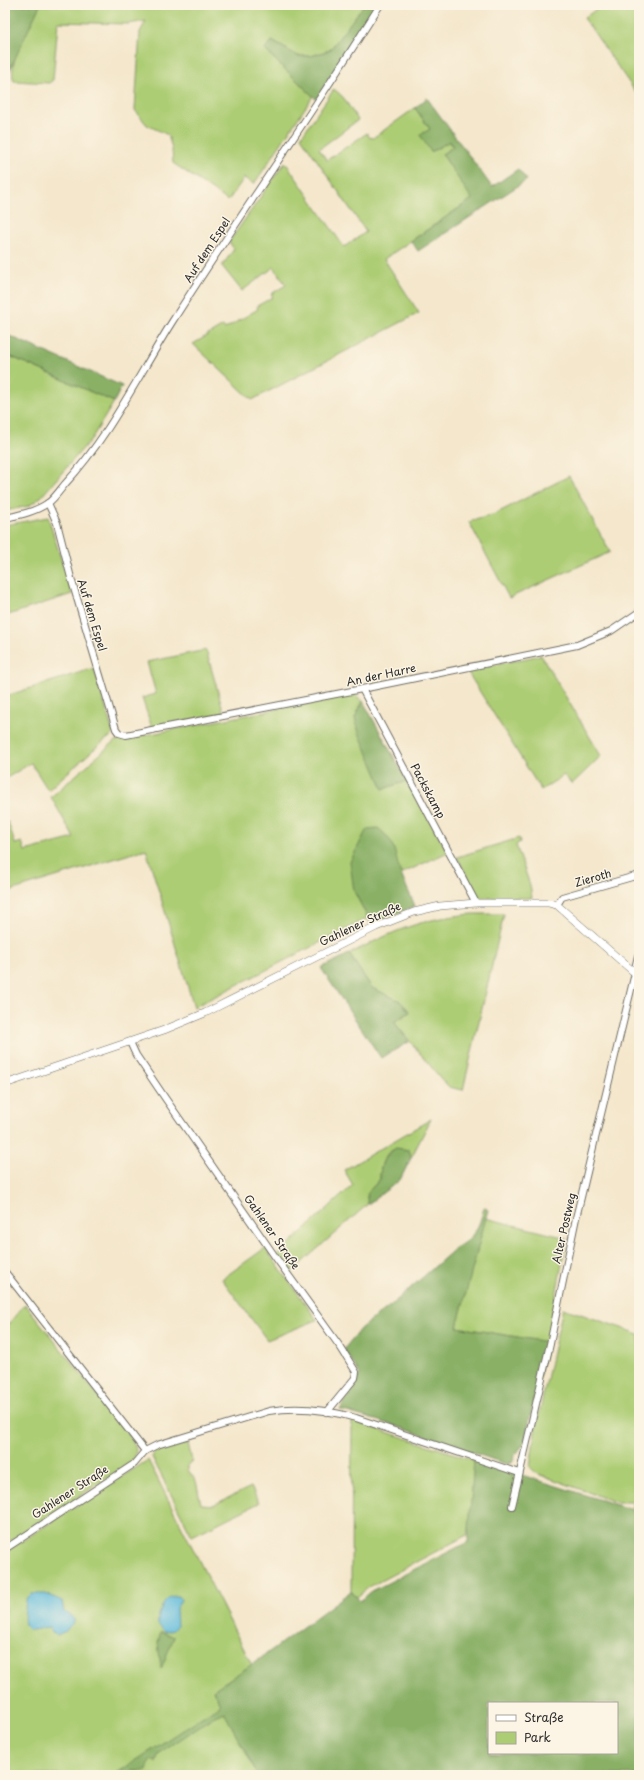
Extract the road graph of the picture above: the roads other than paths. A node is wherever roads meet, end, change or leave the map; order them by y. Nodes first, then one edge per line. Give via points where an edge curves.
1 (380, 5) edge
2 (48, 503) junction
3 (5, 518) edge
4 (639, 612) edge
5 (362, 689) junction
6 (119, 733) joint
7 (639, 875) edge
8 (476, 903) junction
9 (557, 905) junction
10 (639, 956) edge
11 (637, 975) edge
12 (130, 1042) junction
13 (5, 1084) edge
14 (5, 1272) edge
15 (327, 1412) junction
16 (145, 1451) junction
17 (519, 1473) junction
18 (512, 1506) dead end
19 (5, 1549) edge

1 - 2 street, Auf dem Espel via 180,310 102,436 76,473
2 - 3 street, Auf dem Espel via 30,512
2 - 6 street, Auf dem Espel via 57,522 71,578
4 - 5 street, An der Harre via 611,631 577,645
5 - 6 street, An der Harre via 126,735
5 - 8 street, Packskamp
7 - 9 street, Zieroth via 562,897
8 - 9 street, Gahlener Straße
8 - 12 street, Gahlener Straße via 440,906 414,912 376,927 205,1013
9 - 11 street
10 - 11 main road, Alter Postweg
11 - 17 street, Alter Postweg via 576,1218 539,1396
12 - 13 street, Gahlener Straße
12 - 15 street, Gahlener Straße via 136,1055 356,1372 355,1378
14 - 16 street
15 - 16 street, Gahlener Straße via 293,1409 269,1411 188,1435
15 - 17 street, Gahlener Straße via 356,1418
16 - 19 street, Gahlener Straße via 134,1464
17 - 18 street, Alter Postweg

